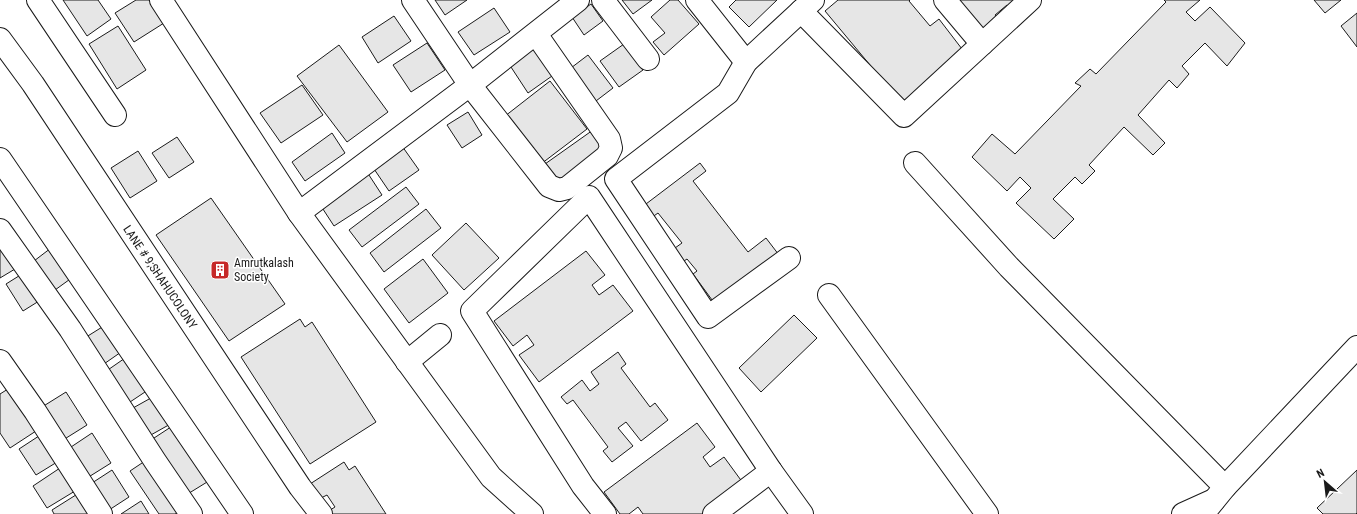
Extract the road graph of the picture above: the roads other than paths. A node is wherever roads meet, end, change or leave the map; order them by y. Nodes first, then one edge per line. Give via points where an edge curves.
1 (38, 0) edge
2 (161, 0) edge
3 (413, 0) edge
4 (578, 0) edge
5 (603, 0) edge
6 (697, 0) edge
7 (945, 0) edge
8 (1030, 0) edge
9 (807, 6) edge
10 (536, 34) junction
11 (0, 39) edge
12 (982, 44) junction
13 (648, 58) dead end
14 (746, 62) junction
15 (470, 85) junction
16 (115, 115) dead end
17 (0, 159) edge
18 (915, 163) dead end
19 (299, 213) junction
20 (0, 230) edge
21 (789, 258) dead end
22 (829, 295) dead end
23 (440, 335) dead end
24 (1357, 347) edge
25 (0, 361) edge
26 (407, 362) junction
27 (771, 471) junction
28 (1214, 501) edge
29 (101, 514) edge
30 (191, 514) edge
31 (242, 514) edge
32 (321, 514) edge
33 (532, 514) edge
34 (605, 514) edge
35 (714, 514) edge
36 (802, 514) edge
37 (987, 514) edge
38 (1183, 514) edge

1 - 16 street
2 - 19 street
3 - 15 street
4 - 10 street
5 - 13 street
6 - 14 street
7 - 12 street
8 - 12 street
9 - 12 street via 904,116
9 - 14 street
10 - 15 street
10 - 15 street via 609,139 611,148 607,156 566,188 559,190 549,186
11 - 32 street, LANE # 9;SHAHUCOLONY via 33,84 300,487
14 - 21 street via 728,92 616,179 708,317
15 - 19 street
17 - 31 street
18 - 28 street
19 - 26 street
20 - 30 street via 70,329
22 - 37 street
23 - 26 street
24 - 28 street
25 - 29 street
26 - 33 street via 491,477
27 - 34 street via 589,197 472,311 583,486
27 - 35 street
27 - 36 street
28 - 38 street

